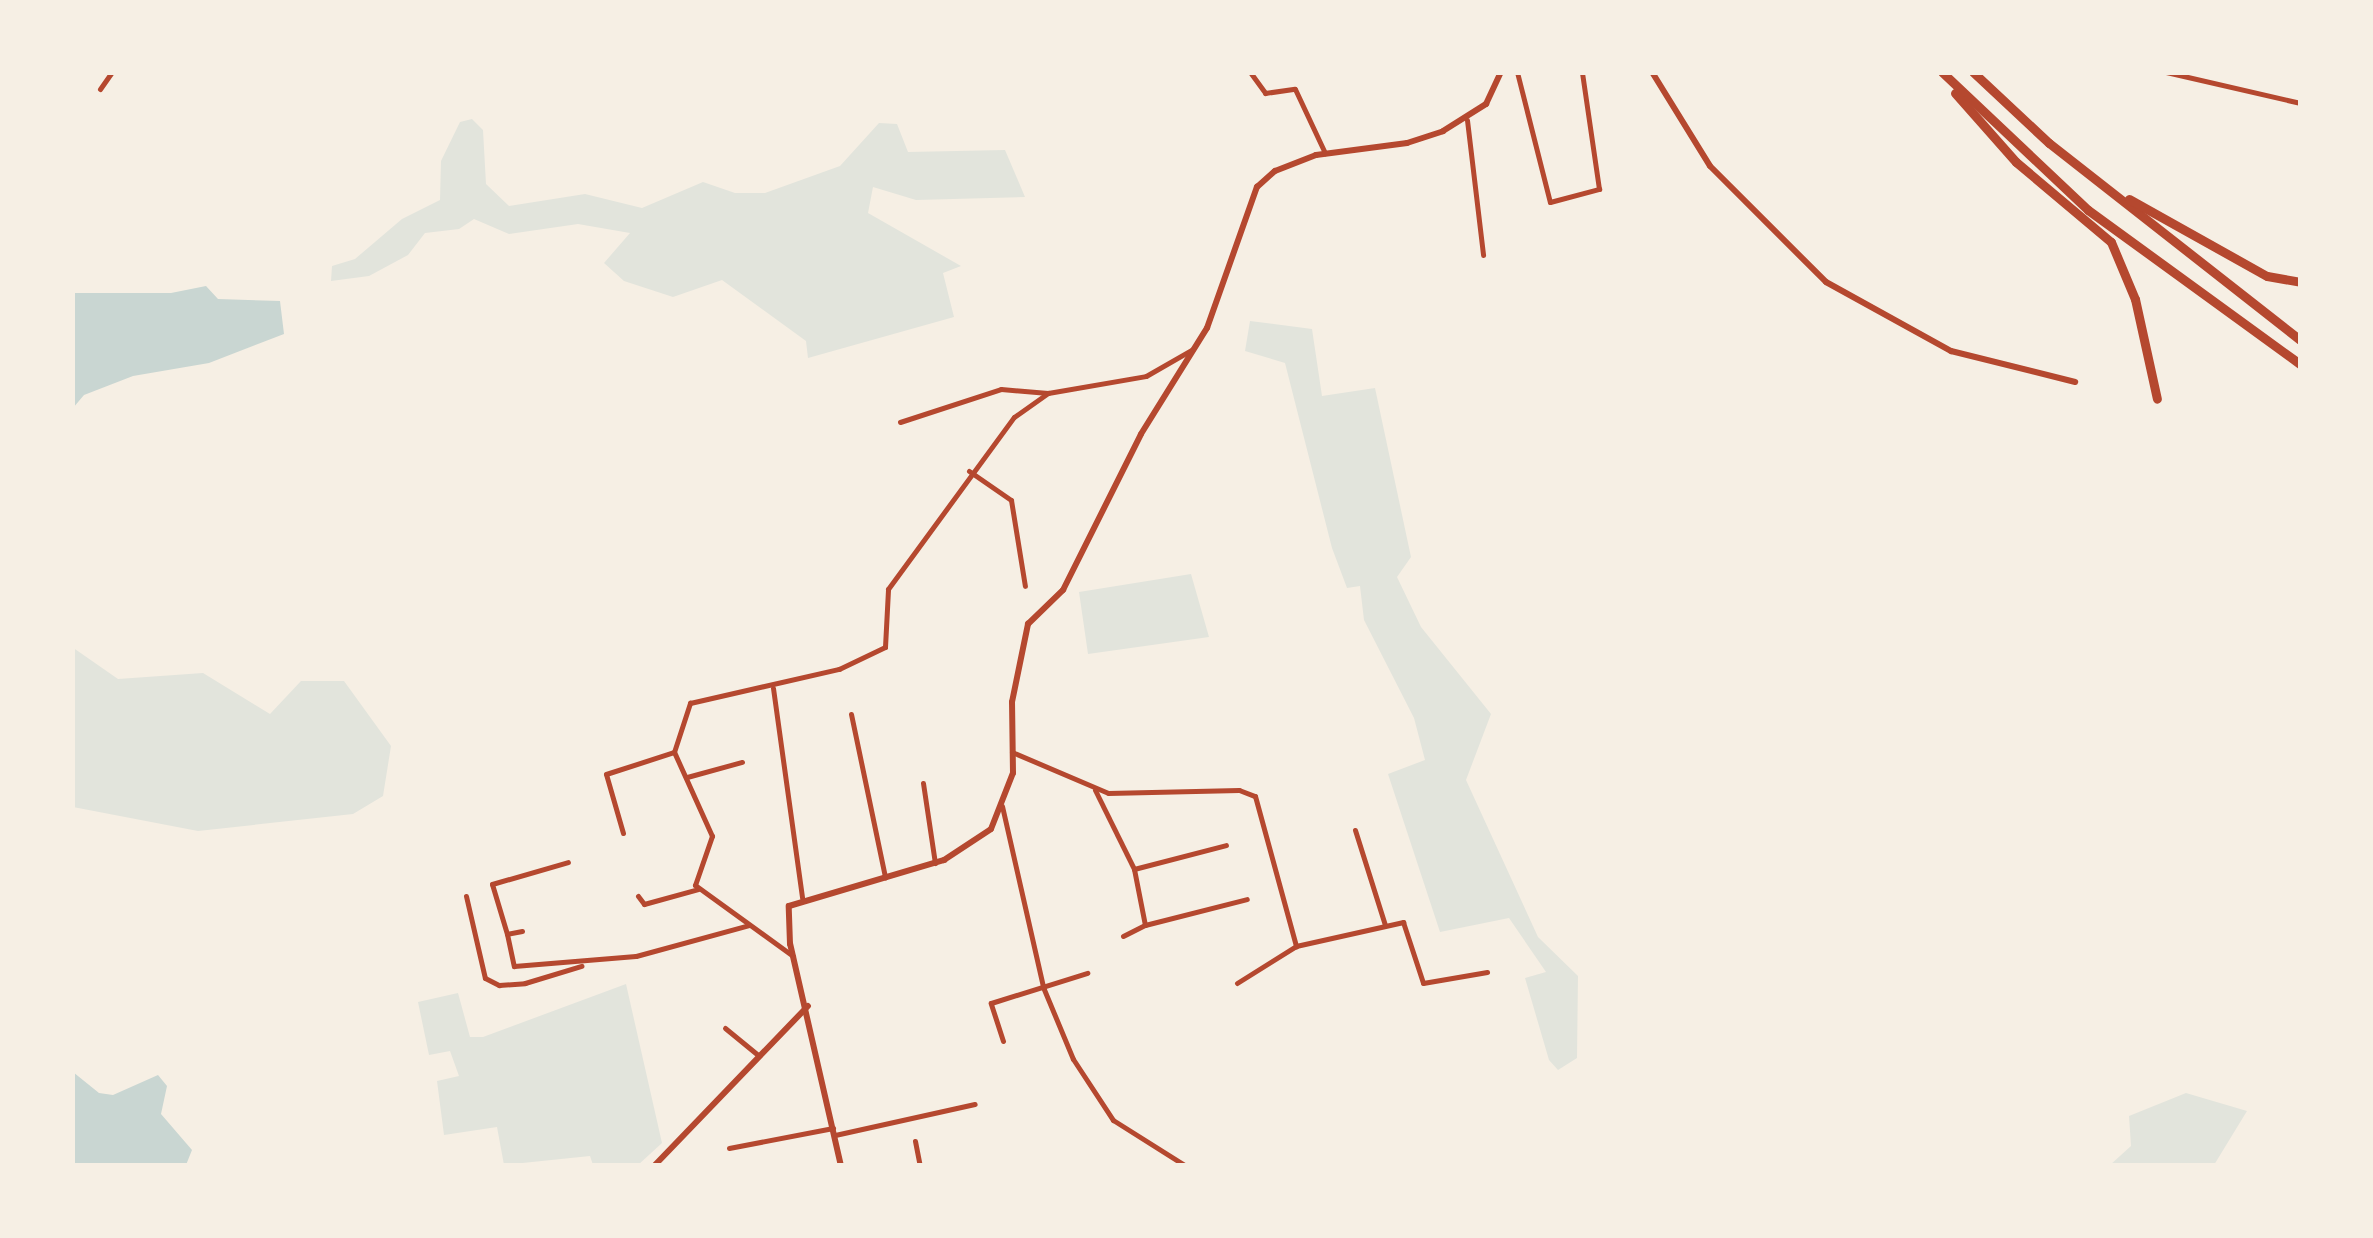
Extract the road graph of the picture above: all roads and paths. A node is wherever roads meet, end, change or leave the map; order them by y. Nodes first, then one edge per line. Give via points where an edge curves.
1 (112, 72) edge
2 (1250, 72) edge
3 (1501, 72) edge
4 (1517, 72) edge
5 (1582, 72) edge
6 (1652, 72) edge
7 (1973, 72) edge
8 (2166, 72) edge
9 (1942, 73) edge
10 (100, 89) dead end
11 (2300, 103) edge
12 (1467, 120) junction
13 (1325, 153) junction
14 (2098, 182) junction
15 (1483, 255) dead end
16 (2300, 282) edge
17 (2300, 340) edge
18 (1196, 347) junction
19 (2300, 364) edge
20 (2074, 382) dead end
21 (1048, 393) junction
22 (2158, 399) dead end
23 (900, 422) dead end
24 (968, 470) junction
25 (1025, 586) dead end
26 (772, 688) junction
27 (851, 714) dead end
28 (674, 752) junction
29 (1012, 752) junction
30 (742, 762) dead end
31 (687, 777) junction
32 (923, 783) dead end
33 (1095, 790) junction
34 (1002, 806) junction
35 (1355, 830) dead end
36 (623, 833) dead end
37 (1226, 845) dead end
38 (568, 862) dead end
39 (935, 863) junction
40 (1134, 869) junction
41 (886, 878) junction
42 (698, 889) junction
43 (466, 896) dead end
44 (638, 896) dead end
45 (802, 898) junction
46 (1247, 899) dead end
47 (1145, 925) junction
48 (1385, 925) junction
49 (749, 926) junction
50 (522, 931) dead end
51 (506, 934) junction
52 (1122, 936) dead end
53 (1296, 946) junction
54 (794, 956) junction
55 (589, 963) junction
56 (1487, 972) dead end
57 (1088, 973) dead end
58 (1237, 982) dead end
59 (1043, 987) junction
60 (808, 1006) junction
61 (725, 1028) dead end
62 (1003, 1041) dead end
63 (758, 1055) junction
64 (975, 1104) dead end
65 (834, 1131) junction
66 (914, 1141) dead end
67 (729, 1148) dead end
68 (654, 1166) edge
69 (841, 1166) edge
70 (920, 1166) edge
71 (1186, 1166) edge

1 - 10 street
2 - 13 street via 1265,93 1296,90
3 - 12 street via 1486,104
4 - 5 street via 1550,202 1599,189
6 - 20 street via 1710,166 1826,282 1951,351
7 - 14 highway
8 - 11 street
9 - 19 highway via 2088,210
9 - 22 highway via 1979,126 2111,242 2135,299
12 - 13 street via 1407,144
12 - 15 street
13 - 18 street via 1275,171 1256,186
14 - 16 highway via 2266,276
14 - 17 highway
18 - 21 street via 1146,376
18 - 29 street via 1141,434 1063,590 1028,624 1012,702
21 - 23 street via 1001,389
21 - 24 street via 1014,417
24 - 25 street via 1010,500
24 - 26 street via 888,589 885,647 840,669
26 - 28 street via 690,703
26 - 45 street
27 - 41 street
28 - 31 street
28 - 36 street via 606,774
29 - 33 street
29 - 34 street via 1014,772
30 - 31 street
31 - 42 street via 712,836 694,876
32 - 39 street
33 - 40 street
33 - 53 street via 1255,796
34 - 39 street via 970,848
34 - 59 street
35 - 48 street
37 - 40 street
38 - 51 street via 492,884
39 - 41 street
40 - 47 street
41 - 45 street
42 - 44 street via 644,904
42 - 49 street
43 - 55 street via 485,978 525,982
45 - 54 street via 787,910
46 - 47 street
47 - 52 street
48 - 53 street
48 - 56 street via 1403,922 1423,983
49 - 54 street
49 - 55 street
50 - 51 street
51 - 55 street via 514,966
53 - 58 street
54 - 60 street
57 - 59 street
59 - 62 street via 990,1004
59 - 71 street via 1073,1059 1113,1120
60 - 63 street
60 - 65 street
61 - 63 street
63 - 68 street
64 - 65 street
65 - 67 street
65 - 69 street
66 - 70 street

